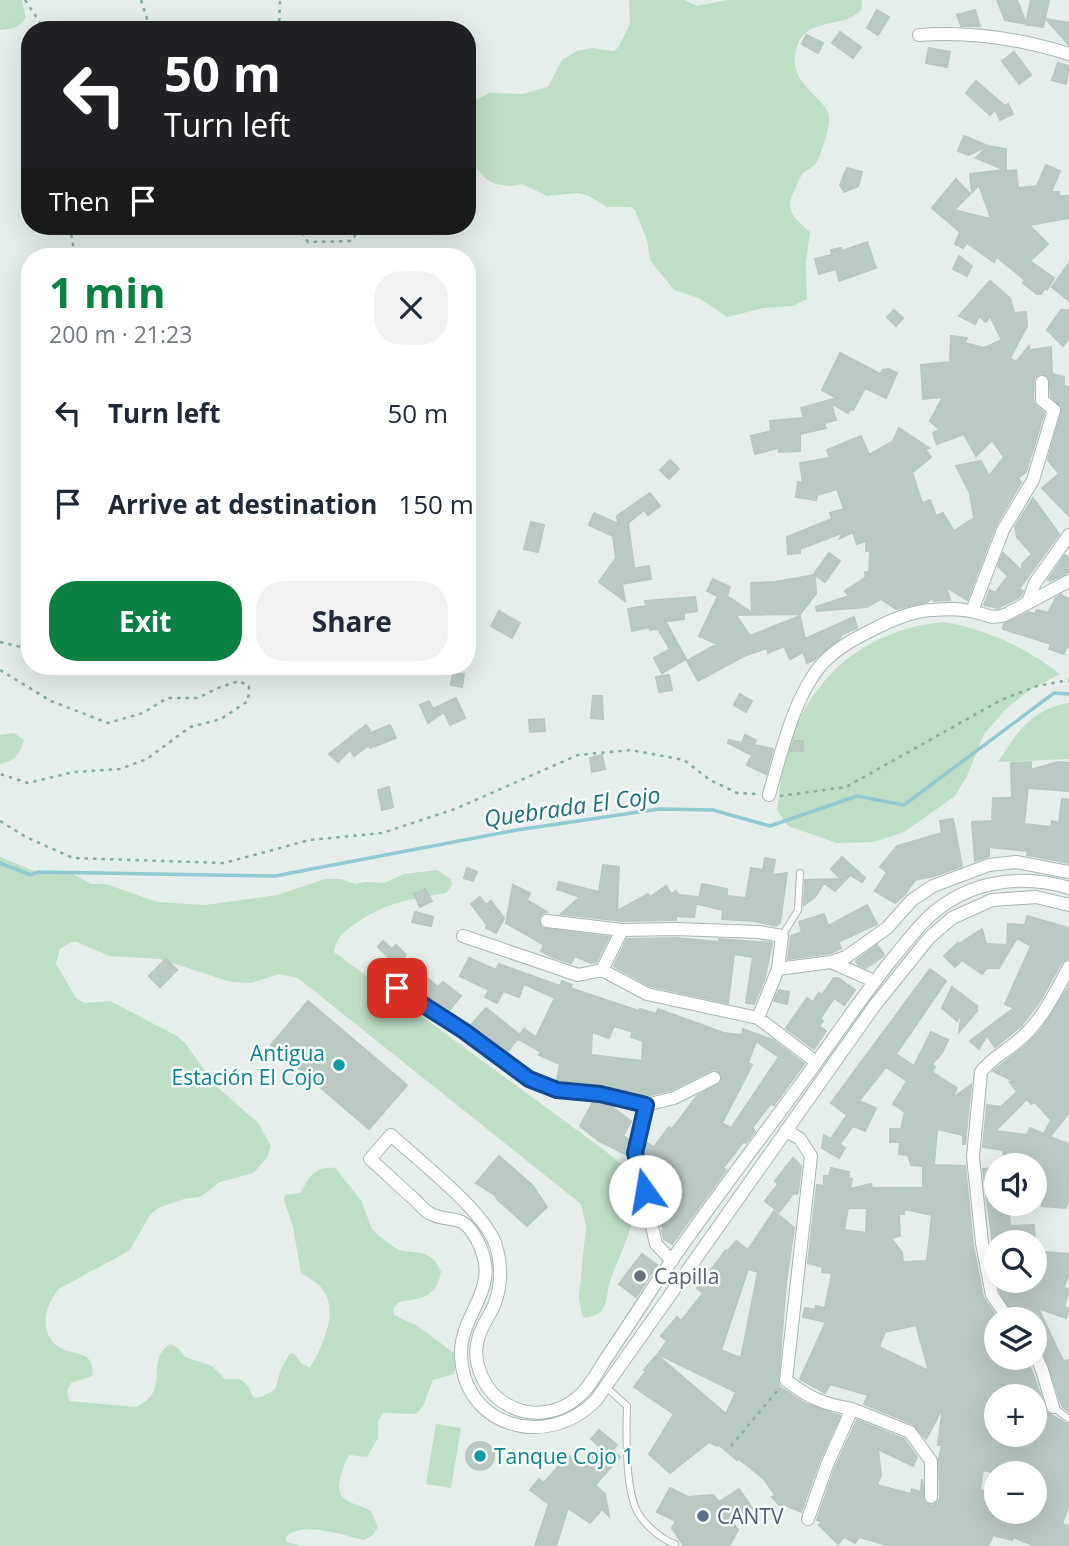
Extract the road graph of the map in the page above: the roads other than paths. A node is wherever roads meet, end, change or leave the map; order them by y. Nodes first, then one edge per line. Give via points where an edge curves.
1 (919, 34) dead end
2 (1069, 54) edge
3 (1042, 382) dead end
4 (1069, 535) edge
5 (1069, 581) edge
6 (1028, 602) junction
7 (972, 611) junction
8 (769, 795) road end
9 (1069, 872) edge
10 (800, 873) dead end
11 (1069, 887) edge
12 (1069, 905) edge
13 (547, 921) dead end
14 (622, 930) junction
15 (463, 936) dead end
16 (782, 936) junction
17 (831, 962) junction
18 (1069, 967) edge
19 (778, 969) junction
20 (602, 970) junction
21 (379, 975) dead end
22 (874, 981) junction
23 (758, 1018) junction
24 (816, 1062) junction
25 (713, 1078) dead end
26 (646, 1105) junction
27 (786, 1130) junction
28 (672, 1261) junction
29 (1000, 1307) edge
30 (1042, 1370) edge
31 (606, 1387) junction
32 (1053, 1407) joint
33 (852, 1409) junction
34 (1069, 1419) edge
35 (931, 1497) dead end
36 (808, 1519) dead end
37 (676, 1544) dead end

1 - 2 street via 954,32
3 - 7 street via 1042,400 1054,410 1033,480 1003,530
4 - 6 street via 1035,583
5 - 6 street
6 - 7 street via 995,618
7 - 8 street via 911,613 849,641 823,663 784,742
9 - 17 street via 1016,862 989,865 933,886 912,900 887,928 846,957
10 - 16 lane via 798,910
11 - 22 street via 1005,881 957,896 918,928
12 - 27 street via 1036,897 999,898 964,911 940,927 875,1005
13 - 14 street
14 - 16 street via 745,931
14 - 20 street
15 - 20 street via 578,975
16 - 19 street
17 - 19 street
17 - 22 street
18 - 29 street via 1034,1025 981,1072 973,1157 982,1242 992,1295
19 - 23 street
20 - 23 street via 647,994
21 - 26 street via 529,1079 557,1090
22 - 24 street
23 - 24 street
24 - 28 street
25 - 26 street via 674,1098
26 - 28 street via 635,1153 656,1244
27 - 31 street
27 - 33 street via 800,1139 811,1156 786,1380 807,1396
28 - 31 street via 584,1391 568,1405 549,1412 519,1410 501,1401 487,1386 477,1357 479,1336 499,1289 500,1266 491,1234 472,1209 391,1135 370,1159 429,1213 460,1219 478,1241 485,1283 465,1329 461,1352 465,1376 484,1406 513,1424 547,1427 579,1416
30 - 32 street
31 - 37 lane via 627,1406 629,1472 636,1510 662,1540
32 - 34 lane
33 - 35 street via 910,1432 931,1461
33 - 36 street

